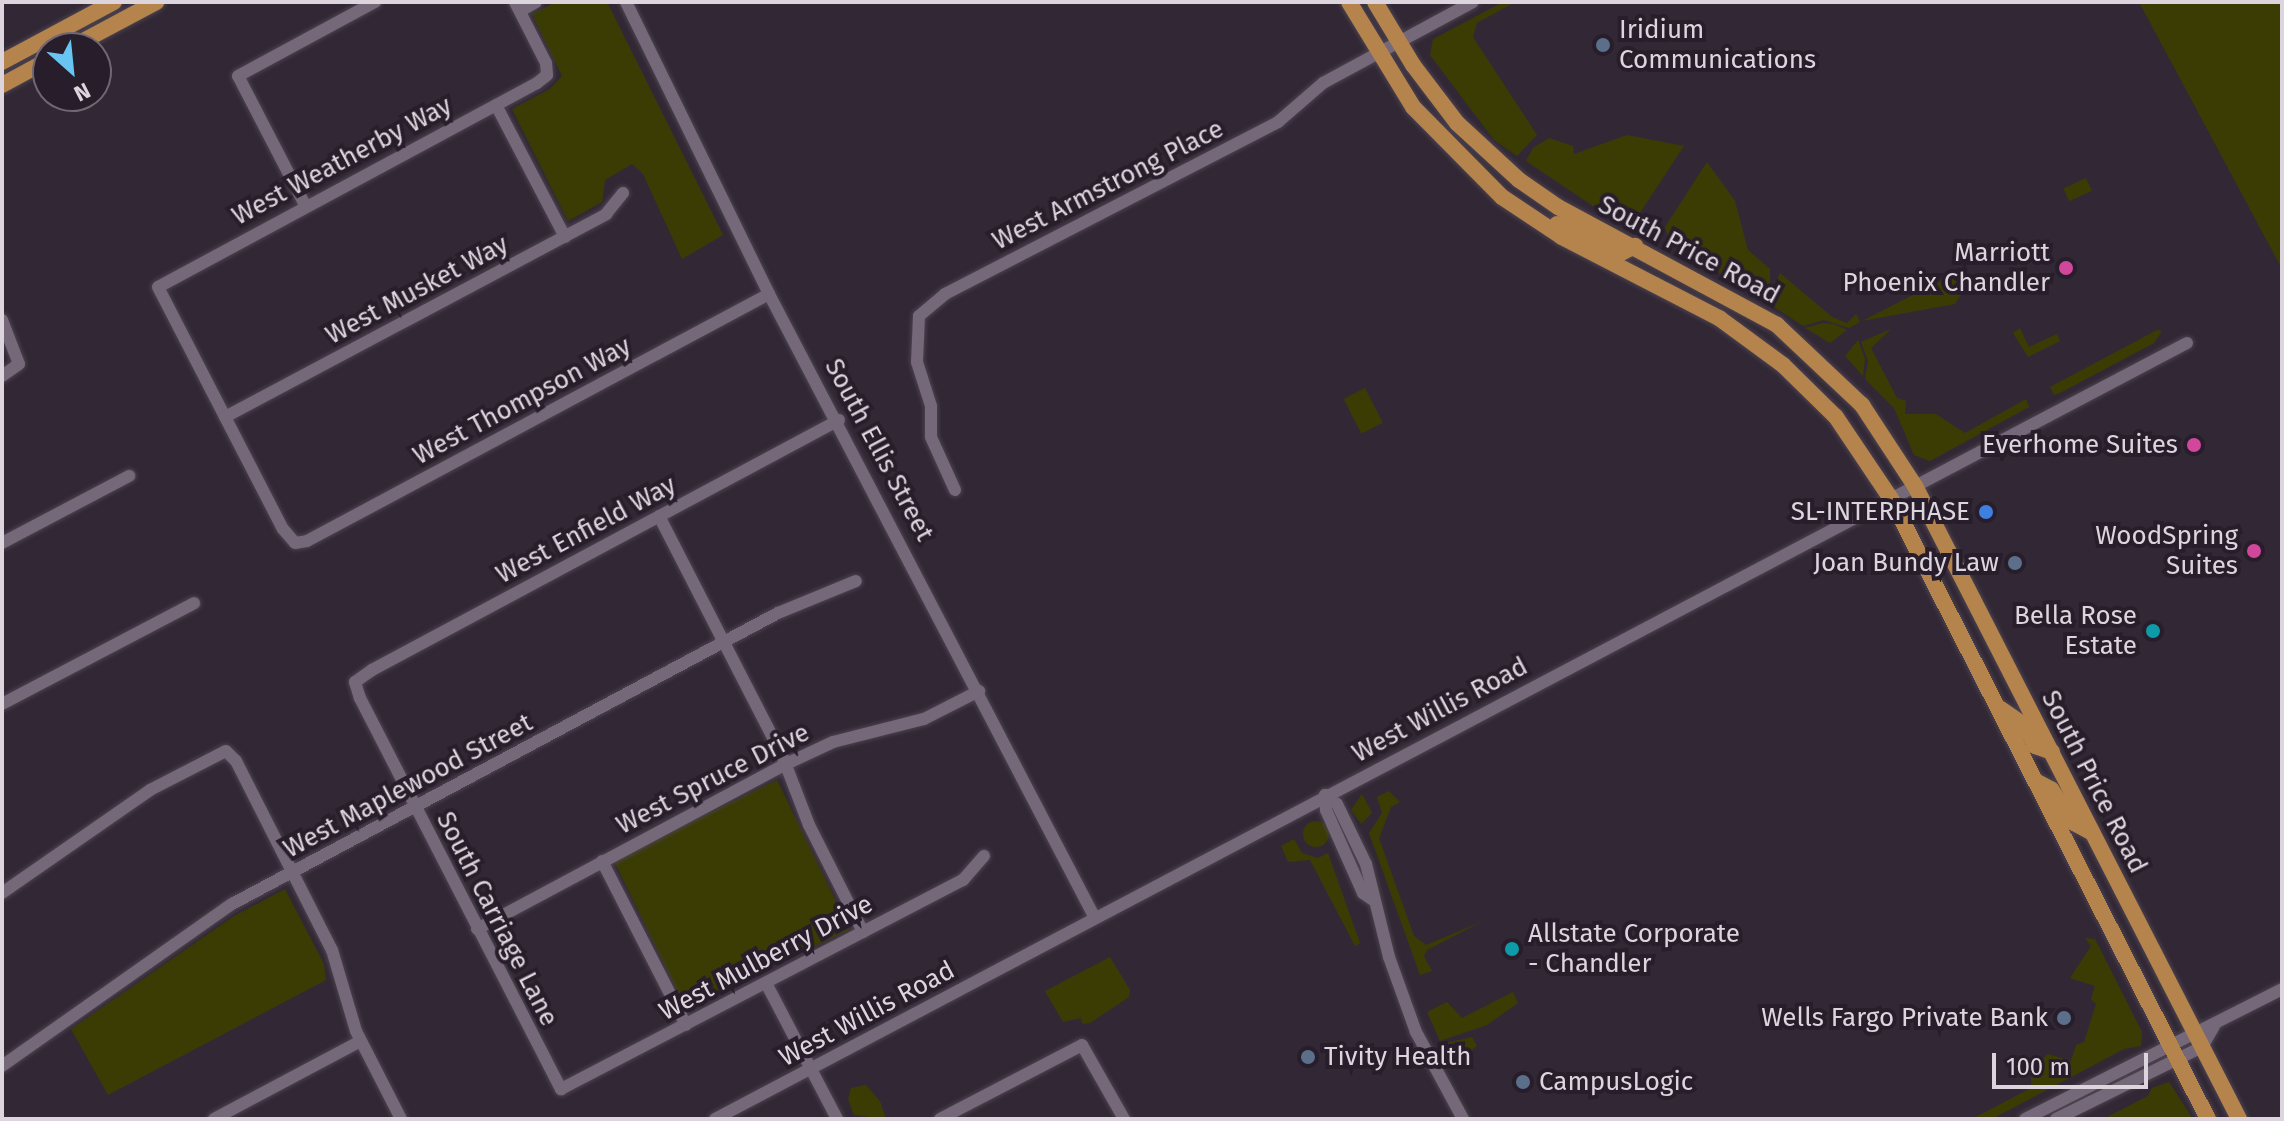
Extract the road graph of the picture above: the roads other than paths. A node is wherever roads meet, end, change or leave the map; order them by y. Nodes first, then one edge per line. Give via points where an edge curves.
1 (114, 2) edge
2 (156, 2) edge
3 (375, 2) edge
4 (536, 2) edge
5 (626, 2) edge
6 (1349, 2) edge
7 (1375, 2) edge
8 (1473, 2) edge
9 (518, 6) edge
10 (100, 32) edge
11 (1398, 42) junction
12 (1378, 52) junction
13 (2, 62) edge
14 (32, 69) edge
15 (2, 85) edge
16 (496, 105) junction
17 (623, 193) dead end
18 (305, 205) junction
19 (1532, 217) junction
20 (565, 237) junction
21 (1635, 246) junction
22 (1628, 271) junction
23 (769, 294) junction
24 (1738, 301) junction
25 (2, 320) edge
26 (2187, 343) dead end
27 (2, 376) edge
28 (225, 417) junction
29 (839, 420) junction
30 (129, 476) dead end
31 (1915, 486) junction
32 (955, 490) dead end
33 (1891, 499) junction
34 (659, 516) junction
35 (2, 543) edge
36 (856, 581) dead end
37 (194, 603) dead end
38 (725, 641) junction
39 (355, 682) joint
40 (979, 691) junction
41 (2, 704) edge
42 (1997, 706) junction
43 (2052, 752) junction
44 (786, 764) junction
45 (2035, 782) junction
46 (1325, 795) junction
47 (416, 807) junction
48 (2093, 833) junction
49 (984, 856) dead end
50 (602, 861) junction
51 (292, 871) junction
52 (2, 893) edge
53 (1095, 918) junction
54 (477, 929) junction
55 (863, 932) junction
56 (766, 983) junction
57 (2282, 989) edge
58 (686, 1025) junction
59 (2214, 1026) junction
60 (2194, 1032) junction
61 (361, 1041) junction
62 (2169, 1044) junction
63 (2202, 1047) junction
64 (2177, 1060) junction
65 (2, 1066) edge
66 (812, 1068) junction
67 (561, 1089) joint
68 (214, 1119) edge
69 (401, 1119) edge
70 (715, 1119) edge
71 (837, 1119) edge
72 (940, 1119) edge
73 (1124, 1119) edge
74 (1463, 1119) edge
75 (2025, 1119) edge
76 (2056, 1119) edge
77 (2208, 1119) edge
78 (2239, 1119) edge

1 - 13 main road
2 - 10 main road
3 - 18 street via 238,76
4 - 9 street
5 - 23 street, South Ellis Street
6 - 12 main road, South Price Road
7 - 11 main road, South Price Road
8 - 11 street, West Armstrong Place
9 - 16 street, West Weatherby Way via 547,75
11 - 12 street, West Armstrong Place
11 - 21 main road, South Price Road via 1433,94 1487,154 1558,207
12 - 19 main road, South Price Road via 1440,138
12 - 32 street, West Armstrong Place via 1309,92 1278,122 945,294 919,316 917,362 931,406 931,437
14 - 15 main road
16 - 18 street, West Weatherby Way
16 - 20 street
17 - 20 street, West Musket Way via 606,214
18 - 28 street, West Weatherby Way via 158,287
19 - 21 main road via 1621,253
19 - 22 main road, South Price Road
20 - 28 street, West Musket Way
21 - 24 main road, South Price Road
22 - 24 main road via 1637,264 1652,267
22 - 33 main road, South Price Road via 1719,318 1783,365 1836,417
23 - 28 street, West Thompson Way via 307,541 295,543
23 - 29 street, South Ellis Street
24 - 31 main road, South Price Road via 1777,325 1835,374 1883,433
25 - 27 street via 19,364
26 - 31 street, West Willis Road
29 - 34 street, West Enfield Way
29 - 40 street, South Ellis Street
30 - 35 street
31 - 33 street, West Willis Road
31 - 43 main road, South Price Road
33 - 42 main road, South Price Road
33 - 46 street, West Willis Road
34 - 38 street
34 - 39 street, West Enfield Way
36 - 38 street, West Maplewood Street
37 - 41 street
38 - 44 street
38 - 47 street, West Maplewood Street
39 - 47 street, South Carriage Lane
40 - 44 street, West Spruce Drive via 924,719 833,742
40 - 53 street, South Ellis Street
42 - 43 main road via 2024,725 2035,746
42 - 45 main road, South Price Road
43 - 48 main road, South Price Road
44 - 50 street, West Spruce Drive
44 - 55 street via 809,825
45 - 48 main road via 2051,789 2074,823
45 - 62 main road, South Price Road
46 - 53 street, West Willis Road
46 - 74 street via 1326,812 1363,893 1373,900 1416,1032
47 - 51 street, West Maplewood Street
47 - 54 street, South Carriage Lane
48 - 60 main road, South Price Road
49 - 55 street, West Mulberry Drive via 963,880
50 - 54 street, West Spruce Drive
50 - 58 street
51 - 52 street via 226,751 150,790
51 - 61 street via 332,950
51 - 65 street, West Maplewood Street via 232,904
53 - 66 street, West Willis Road
54 - 67 street, South Carriage Lane
55 - 56 street, West Mulberry Drive
56 - 58 street, West Mulberry Drive
56 - 66 street
57 - 59 street
58 - 67 street, West Mulberry Drive
59 - 60 street
59 - 63 street
60 - 62 street
60 - 63 main road, South Price Road
61 - 68 street
61 - 69 street
62 - 64 main road, South Price Road
62 - 75 street
63 - 64 street
63 - 78 main road, South Price Road
64 - 76 street
64 - 77 main road, South Price Road
66 - 70 street, West Willis Road
66 - 71 street
72 - 73 street via 1082,1045

